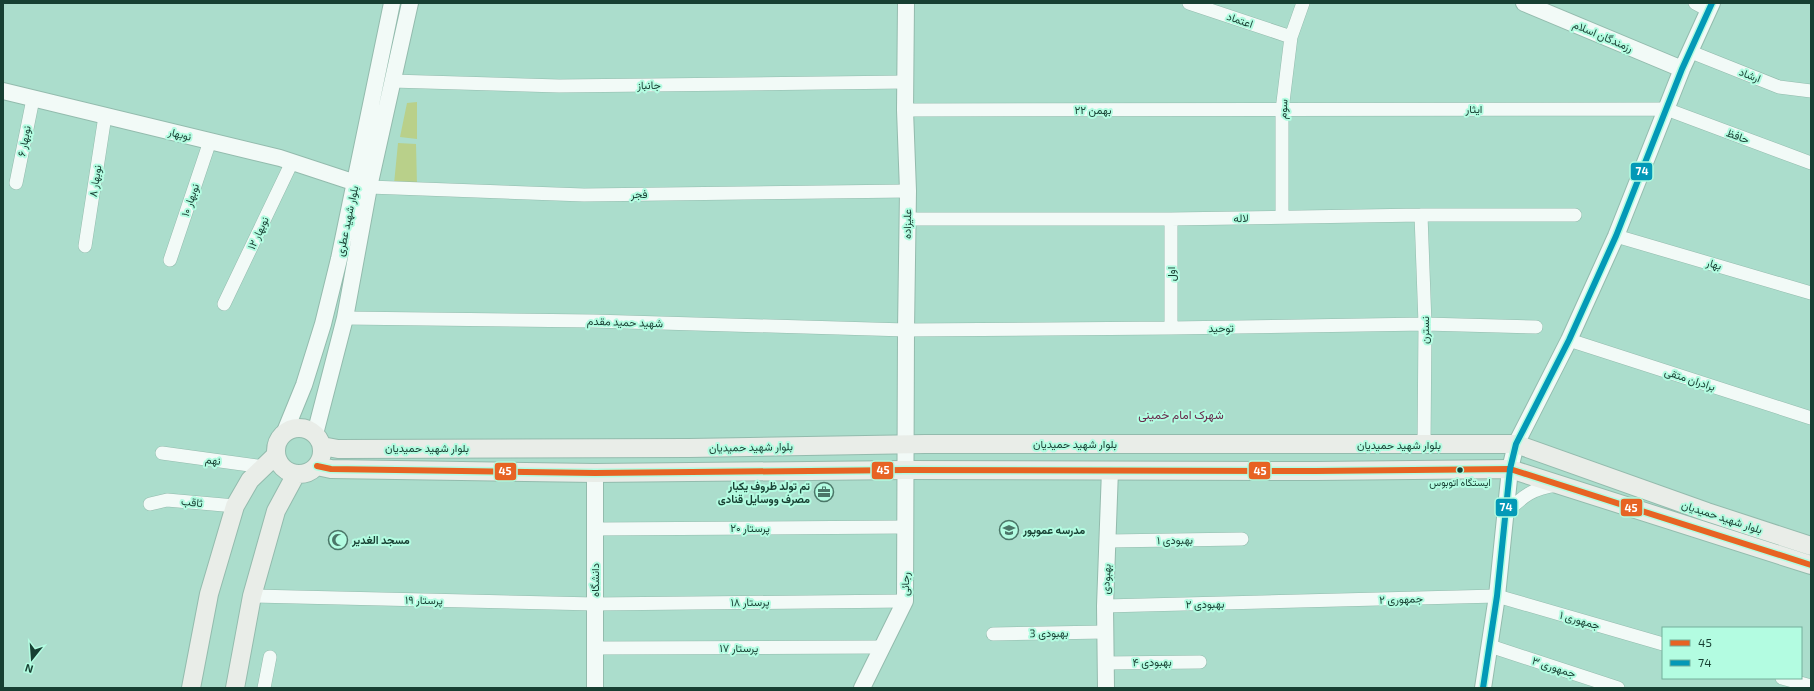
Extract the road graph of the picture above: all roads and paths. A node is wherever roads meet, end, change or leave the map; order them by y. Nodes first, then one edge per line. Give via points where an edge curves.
1 (392, 3) edge
2 (410, 3) edge
3 (906, 3) edge
4 (1189, 3) edge
5 (1302, 3) edge
6 (1524, 3) edge
7 (1705, 5) edge
8 (1291, 37) junction
9 (1691, 52) junction
10 (1682, 68) junction
11 (392, 81) junction
12 (906, 82) junction
13 (1811, 91) edge
14 (3, 92) edge
15 (33, 99) junction
16 (1666, 109) junction
17 (905, 110) junction
18 (1282, 110) junction
19 (105, 116) junction
20 (210, 141) junction
21 (292, 162) junction
22 (1811, 163) edge
23 (16, 183) dead end
24 (362, 185) junction
25 (908, 191) junction
26 (1421, 215) junction
27 (1575, 215) dead end
28 (1282, 217) junction
29 (907, 219) junction
30 (1171, 219) junction
31 (1616, 236) junction
32 (85, 246) dead end
33 (170, 260) dead end
34 (1811, 293) edge
35 (224, 304) dead end
36 (344, 318) junction
37 (1425, 324) junction
38 (1171, 328) junction
39 (1536, 328) dead end
40 (906, 330) junction
41 (1569, 340) junction
42 (1811, 418) edge
43 (284, 434) junction
44 (318, 440) junction
45 (905, 444) junction
46 (1111, 444) junction
47 (1516, 444) junction
48 (1314, 445) junction
49 (1424, 445) junction
50 (689, 448) junction
51 (162, 453) dead end
52 (270, 461) junction
53 (317, 466) junction
54 (1510, 469) junction
55 (905, 470) junction
56 (1110, 470) junction
57 (1316, 471) junction
58 (595, 472) junction
59 (691, 472) junction
60 (296, 474) junction
61 (1560, 485) junction
62 (150, 504) dead end
63 (235, 506) junction
64 (1707, 512) junction
65 (1506, 513) junction
66 (905, 527) junction
67 (595, 528) junction
68 (1702, 530) junction
69 (1242, 539) dead end
70 (1108, 541) junction
71 (1811, 546) edge
72 (1811, 565) edge
73 (252, 596) junction
74 (1497, 596) junction
75 (905, 601) junction
76 (1306, 601) joint
77 (595, 604) junction
78 (1105, 606) junction
79 (1105, 632) junction
80 (993, 634) dead end
81 (1662, 644) edge
82 (1490, 646) junction
83 (882, 647) junction
84 (595, 648) junction
85 (270, 657) dead end
86 (1200, 662) dead end
87 (1105, 663) junction
88 (1786, 679) edge
89 (1811, 686) edge
90 (191, 688) edge
91 (235, 688) edge
92 (264, 688) edge
93 (595, 688) edge
94 (862, 688) edge
95 (1106, 688) edge
96 (1483, 688) edge
97 (1618, 688) edge

1 - 24 street, بلوار شهید عطری
2 - 11 street, بلوار شهید عطری
3 - 12 street, علیزاده
4 - 8 street, اعتماد
5 - 8 street, سوم
6 - 10 street, رزمندگان اسلام
7 - 9 street
8 - 18 street, سوم
9 - 10 street
9 - 13 street, ارشاد via 1779,87
10 - 16 street
11 - 12 street, جانباز via 559,86
11 - 24 street, بلوار شهید عطری
12 - 17 street, علیزاده
14 - 15 street, نوبهار
15 - 19 street, نوبهار
15 - 23 street, نوبهار ۶
16 - 18 street, ایثار
16 - 22 street, حافظ
16 - 31 street
17 - 18 street, ۲۲ بهمن
17 - 25 street, علیزاده
18 - 28 street, سوم
19 - 20 street, نوبهار
19 - 32 street, نوبهار ۸
20 - 21 street, نوبهار
20 - 33 street, نوبهار ۱۰
21 - 24 street, نوبهار
21 - 35 street, نوبهار ۱۲
24 - 25 street, فجر via 584,195
24 - 36 street, بلوار شهید عطری
24 - 43 street, بلوار شهید عطری via 304,385
25 - 29 street, علیزاده
26 - 27 street, لاله
26 - 28 street, لاله
26 - 37 street, نسترن
28 - 30 street, لاله
29 - 30 street, لاله
29 - 40 street, علیزاده
30 - 38 street, اول
31 - 34 street, بهار
31 - 41 street
36 - 40 street, شهید حمید مقدم via 593,321
36 - 44 street, بلوار شهید عطری
37 - 38 street, توحید
37 - 39 street, توحید
37 - 49 street, نسترن
38 - 40 street, توحید
40 - 45 street, علیزاده
41 - 42 street, برادران متقی
41 - 47 street
43 - 44 main road via 294,429 302,429
43 - 52 main road
44 - 50 main road, بلوار شهید حمیدیان via 338,449
44 - 53 main road via 322,456
45 - 46 main road, بلوار شهید حمیدیان
45 - 50 main road, بلوار شهید حمیدیان
45 - 55 street, علیزاده
46 - 48 main road, بلوار شهید حمیدیان
46 - 56 main road
47 - 49 main road, بلوار شهید حمیدیان
47 - 54 street
47 - 64 main road, بلوار شهید حمیدیان
48 - 49 main road, بلوار شهید حمیدیان
48 - 57 main road
50 - 59 main road
51 - 52 street, نهم
52 - 60 main road
52 - 63 main road via 250,480
53 - 58 main road, بلوار شهید حمیدیان via 331,469
53 - 60 main road via 304,474
54 - 57 main road, بلوار شهید حمیدیان
54 - 61 main road, بلوار شهید حمیدیان
54 - 65 street
55 - 56 main road, بلوار شهید حمیدیان
55 - 59 main road, بلوار شهید حمیدیان
55 - 66 street, رجائی
56 - 57 main road, بلوار شهید حمیدیان
56 - 70 street, بهبودی
58 - 59 main road, بلوار شهید حمیدیان
58 - 67 street, دانشگاه
60 - 73 main road via 276,511
61 - 65 street via 1542,487 1523,496
61 - 68 main road, بلوار شهید حمیدیان
62 - 63 street, ثاقب via 167,500
63 - 90 main road via 210,594
64 - 68 main road
64 - 71 main road, بلوار شهید حمیدیان
65 - 74 street
66 - 67 street, پرستار ۲۰
66 - 75 street, رجائی
67 - 77 street, دانشگاه
68 - 72 main road, بلوار شهید حمیدیان
69 - 70 street, بهبودی ۱
70 - 78 street, بهبودی
73 - 77 street, پرستار ۱۹
73 - 91 main road
74 - 76 street, جمهوری ۲
74 - 81 street, جمهوری ۱
74 - 82 street
75 - 77 street, پرستار ۱۸
75 - 83 street, رجائی
76 - 78 street, بهبودی ۲
77 - 84 street, دانشگاه
78 - 79 street, بهبودی
79 - 80 street, بهبودی 3
79 - 87 street, بهبودی
82 - 96 street
82 - 97 street, جمهوری ۳
83 - 84 street, پرستار ۱۷
83 - 94 street, رجائی
84 - 93 street, دانشگاه
85 - 92 street
86 - 87 street, بهبودی ۴
87 - 95 street, بهبودی
88 - 89 street

